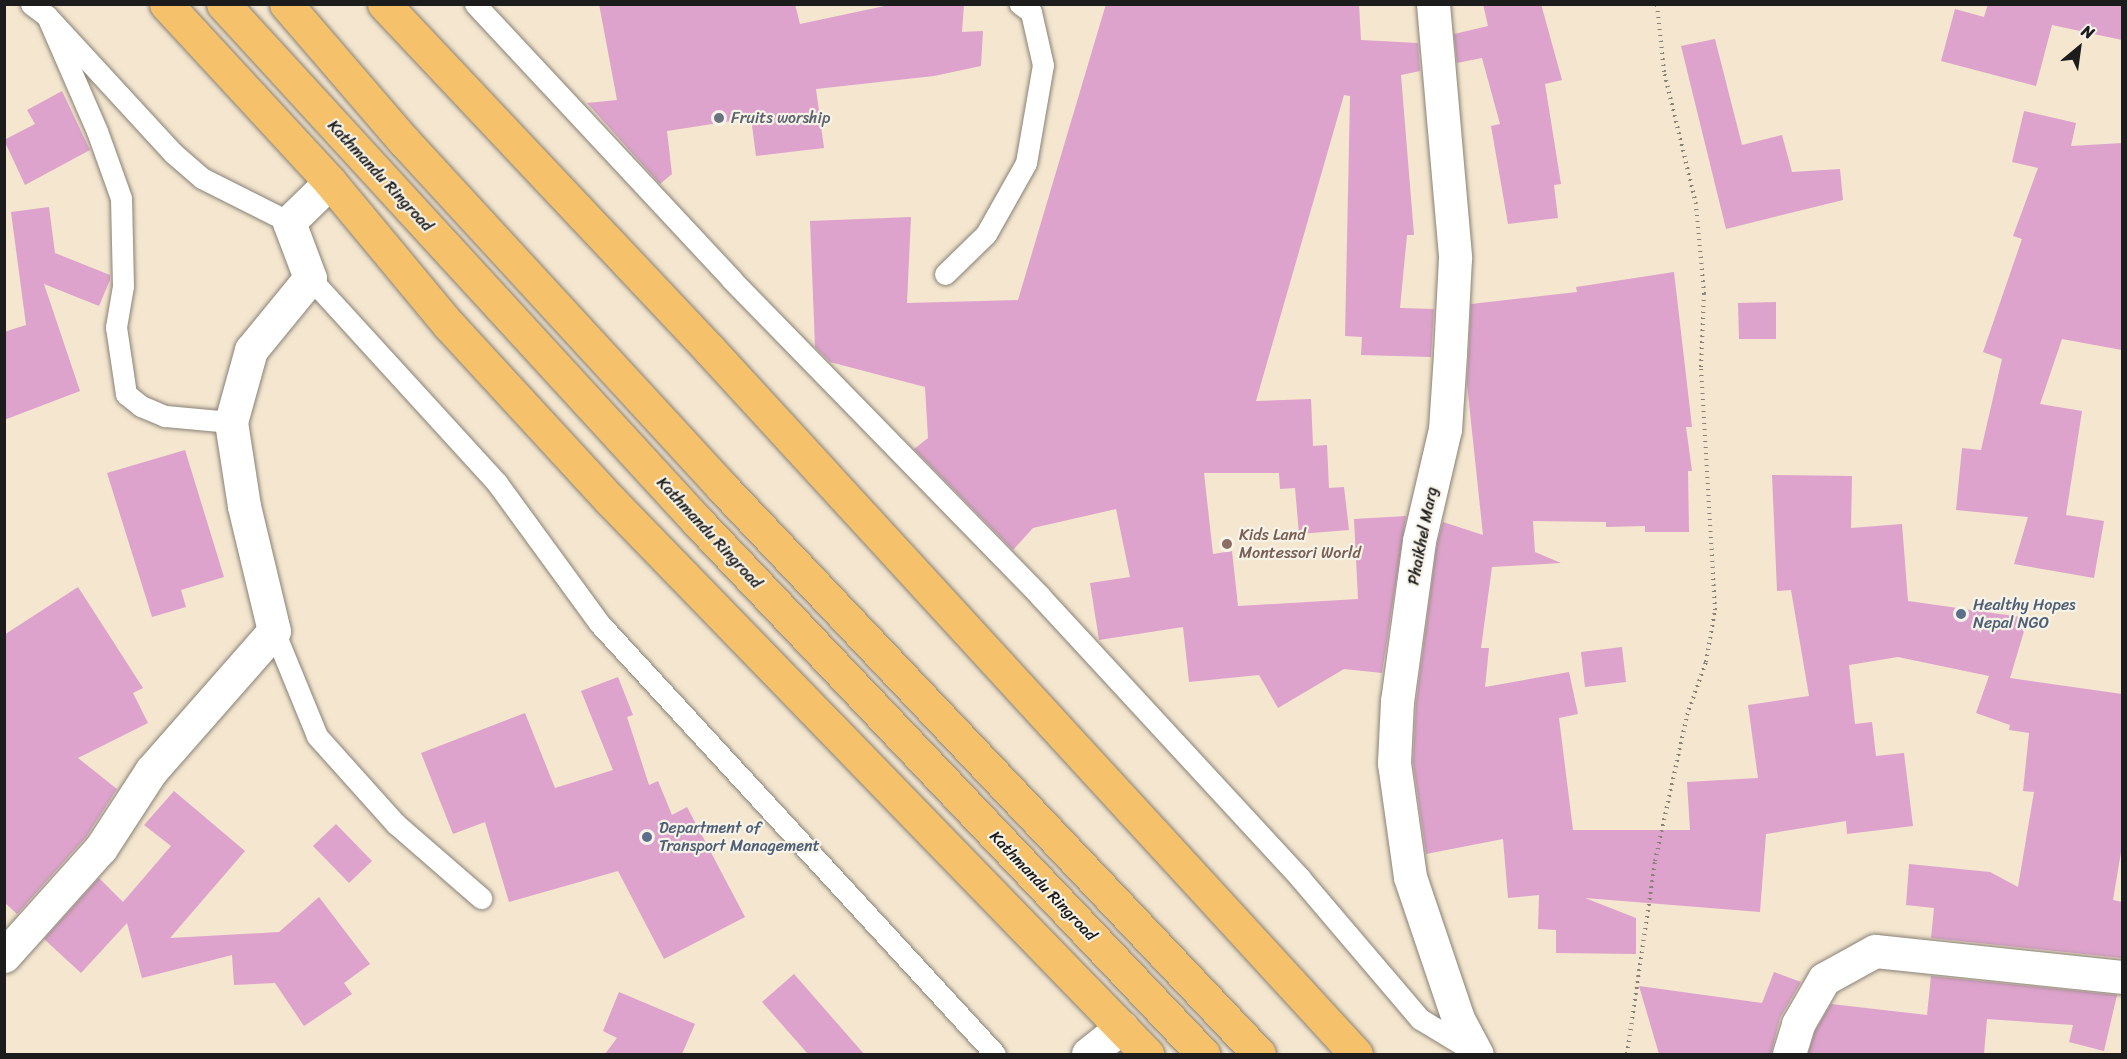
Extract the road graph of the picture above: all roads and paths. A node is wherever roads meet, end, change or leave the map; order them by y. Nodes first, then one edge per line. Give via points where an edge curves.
1 (166, 4) edge
2 (223, 4) edge
3 (286, 4) edge
4 (384, 4) edge
5 (475, 4) edge
6 (1020, 4) edge
7 (1433, 4) edge
8 (1657, 4) edge
9 (39, 10) edge
10 (330, 182) junction
11 (289, 222) junction
12 (945, 274) dead end
13 (310, 278) junction
14 (231, 422) junction
15 (274, 631) junction
16 (481, 898) dead end
17 (4, 956) edge
18 (2122, 976) edge
19 (1122, 1026) junction
20 (995, 1054) edge
21 (1088, 1054) edge
22 (1147, 1054) edge
23 (1203, 1054) edge
24 (1259, 1054) edge
25 (1356, 1054) edge
26 (1477, 1054) edge
27 (1627, 1054) edge
28 (1789, 1054) edge

1 - 10 main road
2 - 23 main road, Kathmandu Ringroad via 698,522
3 - 24 main road via 404,141 722,487
4 - 25 main road via 709,349
5 - 26 lane via 739,287 1040,596 1300,878 1420,1019
6 - 12 lane via 1031,12 1043,64 1026,163 986,234
7 - 26 street, Phaikhel Marg via 1455,258 1445,429 1419,541 1396,701 1394,763 1410,877 1458,1019
8 - 27 path via 1664,72 1696,204 1704,294 1701,368 1715,610 1707,662 1687,715 1655,861
9 - 11 lane via 173,153 202,178
9 - 14 lane via 98,131 121,198 123,286 116,327 126,393 141,406 165,416
10 - 11 street
10 - 19 main road via 448,324 602,491
11 - 13 street
13 - 14 street via 251,350
13 - 20 lane via 497,483 599,623
14 - 15 street via 244,506
15 - 16 lane via 317,736 396,824
15 - 17 street via 151,771 100,848
18 - 28 street via 1875,951 1824,979 1798,1024
19 - 21 street
19 - 22 main road

